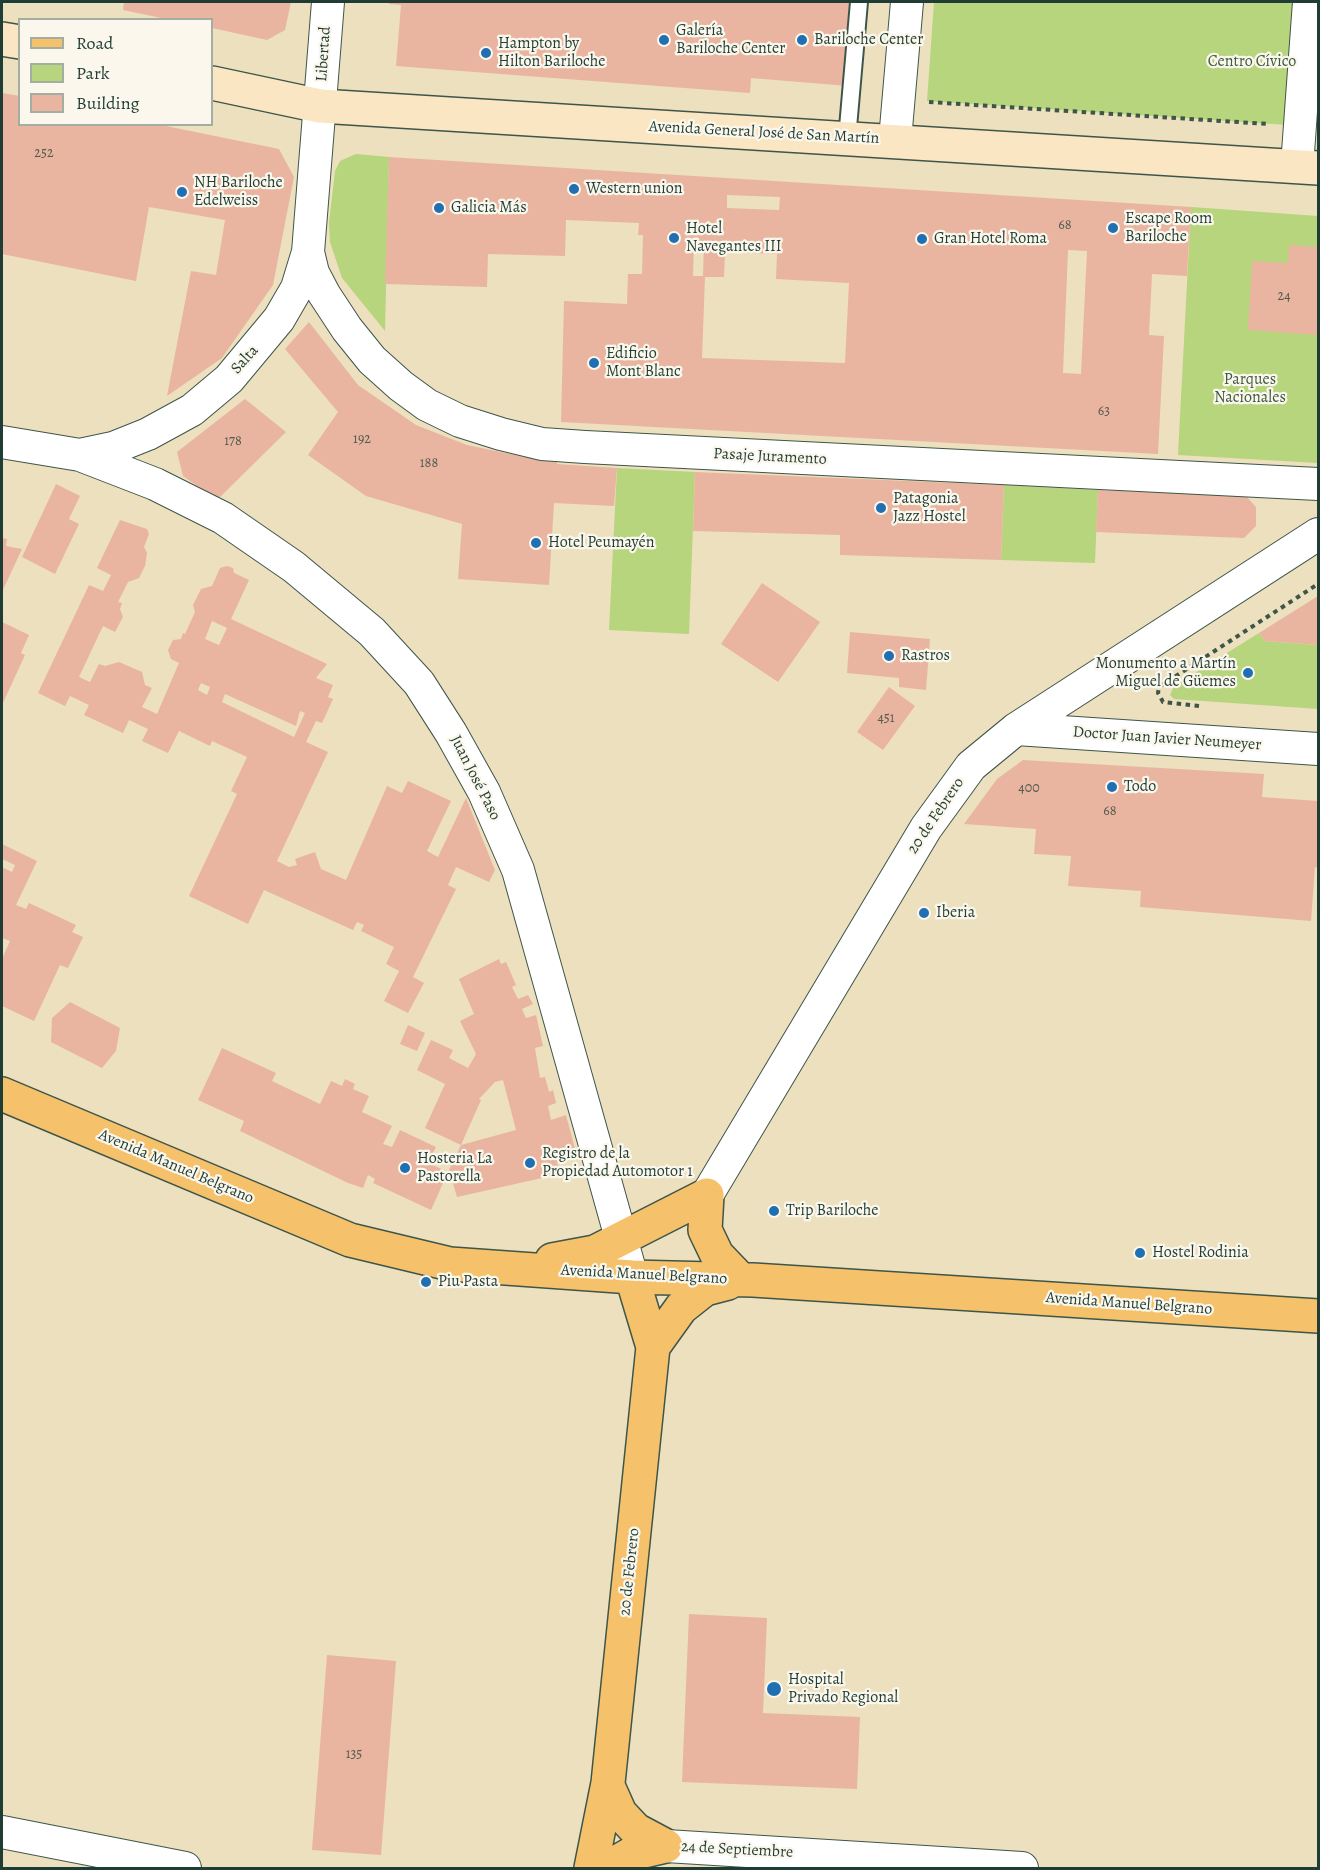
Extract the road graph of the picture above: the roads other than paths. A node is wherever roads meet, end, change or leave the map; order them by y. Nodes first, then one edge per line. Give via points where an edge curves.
1 (328, 2) edge
2 (859, 2) edge
3 (907, 2) edge
4 (1309, 2) edge
5 (2, 39) edge
6 (18, 42) edge
7 (213, 83) edge
8 (320, 106) junction
9 (847, 139) junction
10 (895, 140) junction
11 (1308, 167) edge
12 (308, 252) junction
13 (2, 442) edge
14 (80, 455) junction
15 (1318, 484) edge
16 (1318, 534) edge
17 (1016, 729) junction
18 (1318, 749) edge
19 (2, 1094) edge
20 (707, 1196) junction
21 (622, 1239) junction
22 (506, 1268) junction
23 (632, 1277) junction
24 (740, 1279) junction
25 (1318, 1316) edge
26 (653, 1347) junction
27 (608, 1786) junction
28 (2, 1832) edge
29 (666, 1846) junction
30 (185, 1869) edge
31 (591, 1869) edge
32 (608, 1869) edge
33 (1022, 1869) edge

1 - 8 street, Libertad
2 - 9 lane
3 - 10 street
4 - 11 street
5 - 6 main road
7 - 8 main road, Avenida General José de San Martín
8 - 9 main road, Avenida General José de San Martín
8 - 12 street, Salta
9 - 10 main road, Avenida General José de San Martín
10 - 11 main road, Avenida General José de San Martín
12 - 14 street, Salta via 297,288 279,320 229,379 192,410 148,435
12 - 15 street, Pasaje Juramento via 314,273 347,329 372,360 427,405 460,421 511,437 585,447
13 - 14 street, Salta
14 - 21 street, Juan José Paso via 155,484 223,518 312,581 372,632 419,684 452,733 484,792 519,870
16 - 17 street, 20 de Febrero
17 - 18 street, Doctor Juan Javier Neumeyer
17 - 20 street, 20 de Febrero via 971,766 926,828
19 - 22 main road, Avenida Manuel Belgrano via 350,1240 450,1264
20 - 21 main road
20 - 24 main road via 705,1230 717,1255
21 - 22 main road via 595,1252
21 - 23 street, Juan José Paso
22 - 23 main road, Avenida Manuel Belgrano
23 - 24 main road, Avenida Manuel Belgrano
23 - 26 main road, 20 de Febrero
24 - 25 main road, Avenida Manuel Belgrano
24 - 26 main road via 705,1289 681,1308
26 - 27 main road, 20 de Febrero
27 - 29 main road via 620,1813 636,1830
27 - 31 main road, 20 de Febrero
28 - 30 street
29 - 32 main road via 631,1854
29 - 33 street, 24 de Septiembre

